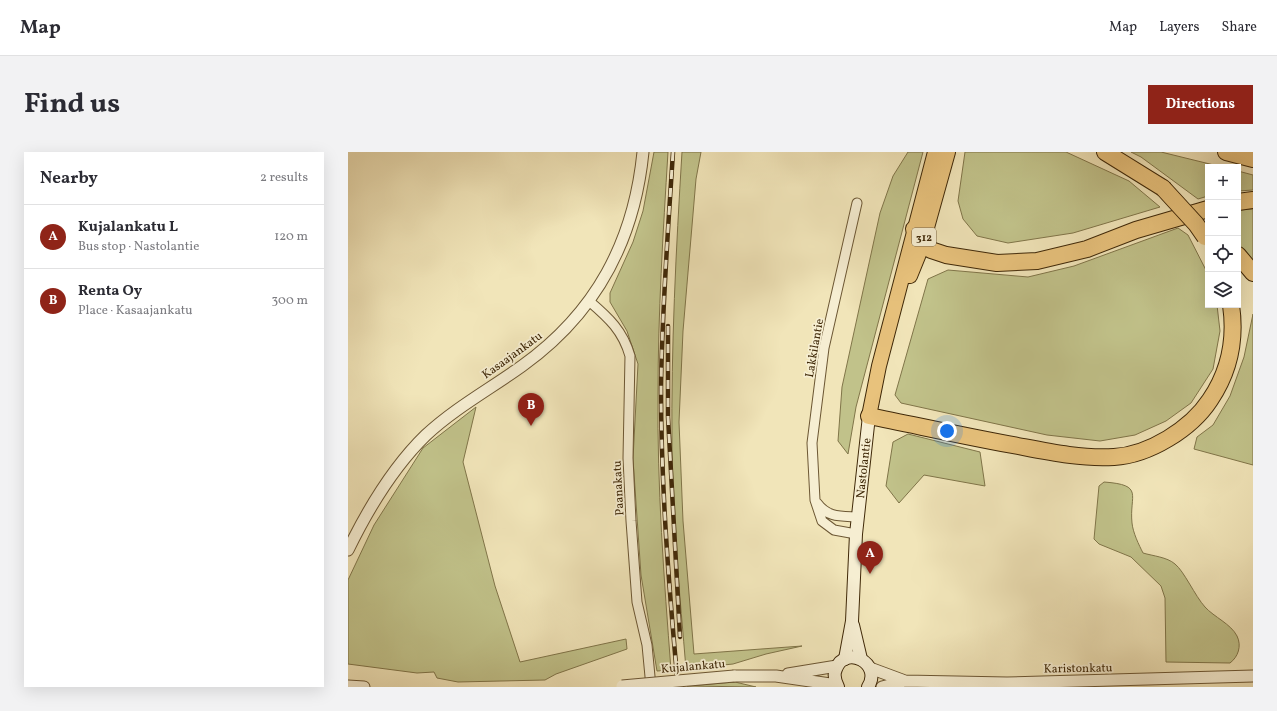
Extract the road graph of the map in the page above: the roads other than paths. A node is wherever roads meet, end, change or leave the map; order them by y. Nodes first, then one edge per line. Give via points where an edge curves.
1 (643, 152) edge
2 (935, 152) edge
3 (948, 152) edge
4 (1105, 152) edge
5 (1226, 152) edge
6 (1248, 152) edge
7 (1253, 158) edge
8 (1253, 200) edge
9 (1241, 202) edge
10 (857, 203) dead end
11 (1205, 210) edge
12 (1205, 232) edge
13 (918, 235) junction
14 (1241, 259) edge
15 (1253, 274) edge
16 (589, 301) junction
17 (1231, 308) edge
18 (869, 416) junction
19 (815, 500) junction
20 (858, 516) junction
21 (856, 534) junction
22 (348, 550) edge
23 (852, 621) junction
24 (841, 663) junction
25 (866, 664) junction
26 (776, 676) junction
27 (1253, 676) edge
28 (905, 681) junction
29 (968, 685) edge
30 (348, 686) edge
31 (837, 686) edge
32 (364, 687) edge
33 (618, 687) edge
34 (651, 687) edge
35 (868, 687) edge
36 (882, 687) edge

1 - 16 street, Kasaajankatu via 635,202 626,231 608,272
2 - 13 main road, Nastolantie / 312
3 - 13 main road, Nastolantie / 312
4 - 12 highway, bridge via 1163,188
5 - 7 highway
6 - 7 highway
8 - 9 highway
10 - 19 street, Lakkilantie via 824,348 812,443
11 - 13 highway via 1136,230 1087,249 1037,261 997,263 954,257 931,250
13 - 18 main road, Nastolantie / 312 via 879,366
14 - 15 highway
16 - 22 street, Kasaajankatu via 560,335 541,352 462,406 426,436 388,482
16 - 34 street, Paanakatu via 619,329 627,343 630,356 628,458 631,521 636,590 647,645
17 - 18 highway via 1233,320 1226,370 1203,412 1183,430 1140,451 1115,457 1061,454
18 - 20 main road, Nastolantie / 312
19 - 20 street via 823,511 835,515
19 - 21 street, Lakkilantie via 822,521 828,528
20 - 21 main road, Nastolantie / 312
21 - 23 main road, Nastolantie / 312
23 - 24 main road, Nastolantie / 312
23 - 25 main road, Nastolantie / 312
24 - 25 main road via 855,657
24 - 26 street, Kujalankatu
24 - 31 main road, Nastolantie via 834,675
25 - 28 street, Karistonkatu
25 - 35 main road, Nastolantie via 872,678
26 - 31 street, Kujalankatu
26 - 33 street, Kujalankatu, bridge via 734,676
27 - 29 street, Karistonkatu
28 - 29 street, Karistonkatu
28 - 36 street, Karistonkatu
30 - 32 street

